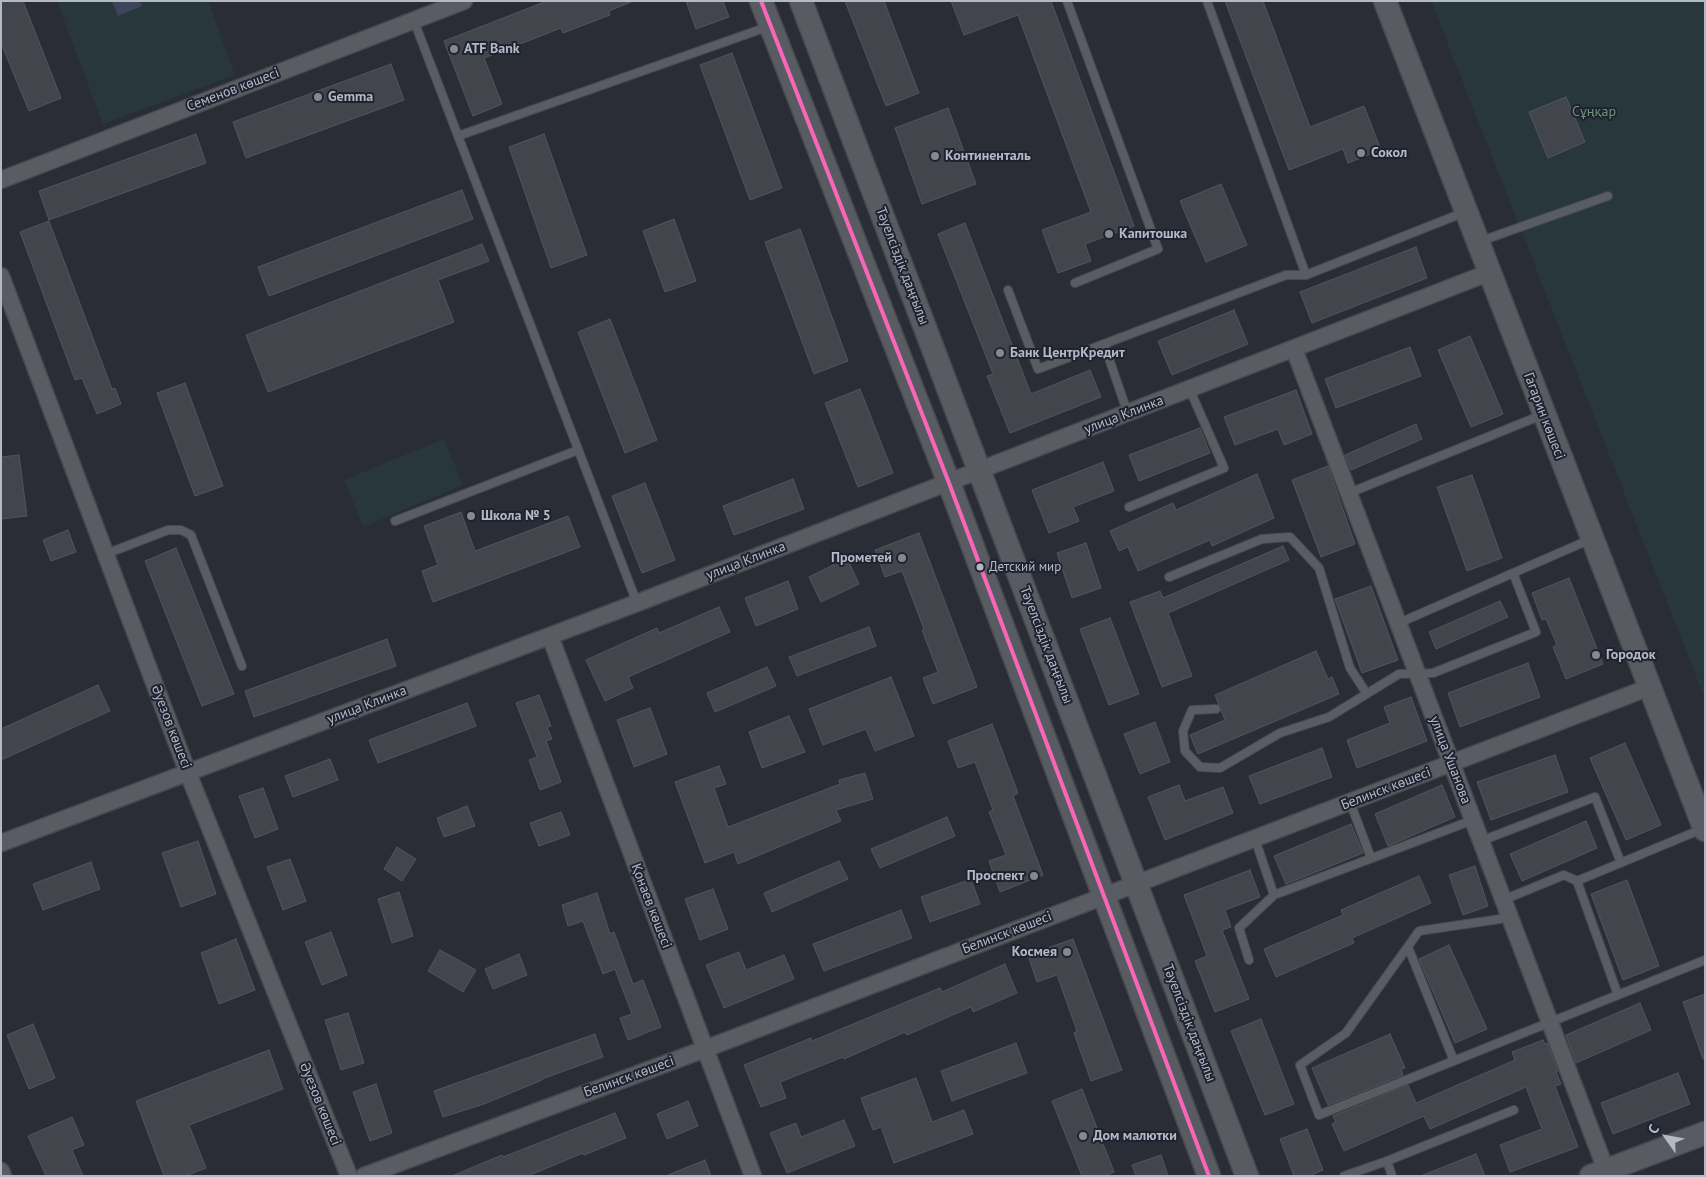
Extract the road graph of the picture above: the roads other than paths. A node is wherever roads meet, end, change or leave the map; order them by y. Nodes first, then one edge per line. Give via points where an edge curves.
1 (464, 1) edge
2 (761, 1) edge
3 (801, 1) edge
4 (1067, 1) edge
5 (1207, 1) edge
6 (1385, 1) edge
7 (414, 21) junction
8 (770, 26) junction
9 (458, 136) junction
10 (1, 180) edge
11 (1608, 196) dead end
12 (1465, 212) junction
13 (1477, 243) junction
14 (1488, 274) junction
15 (1306, 275) junction
16 (1, 276) edge
17 (1075, 283) dead end
18 (1008, 290) dead end
19 (1104, 344) junction
20 (1294, 349) junction
21 (1190, 390) junction
22 (1128, 414) junction
23 (1543, 415) junction
24 (578, 450) junction
25 (980, 471) junction
26 (949, 483) junction
27 (1349, 493) junction
28 (1129, 507) dead end
29 (395, 521) dead end
30 (1592, 539) junction
31 (106, 554) junction
32 (1513, 573) junction
33 (1169, 578) dead end
34 (636, 603) junction
35 (1398, 623) junction
36 (550, 636) junction
37 (242, 666) dead end
38 (1418, 673) junction
39 (1650, 687) junction
40 (1367, 694) junction
41 (1216, 709) dead end
42 (1452, 763) junction
43 (188, 773) junction
44 (1350, 802) junction
45 (1473, 820) junction
46 (1704, 829) edge
47 (1255, 839) junction
48 (1481, 841) junction
49 (1, 843) edge
50 (1371, 858) junction
51 (1621, 863) junction
52 (1576, 881) junction
53 (1137, 884) junction
54 (1105, 895) junction
55 (1274, 895) junction
56 (1506, 907) junction
57 (1408, 947) junction
58 (1248, 960) dead end
59 (1705, 960) edge
60 (1618, 995) junction
61 (1550, 1022) junction
62 (705, 1049) junction
63 (1454, 1061) junction
64 (1514, 1110) dead end
65 (1705, 1133) edge
66 (1387, 1161) junction
67 (1, 1171) edge
68 (1598, 1173) edge
69 (3, 1176) edge
70 (349, 1176) edge
71 (364, 1176) edge
72 (753, 1176) edge
73 (1210, 1176) edge
74 (1247, 1176) edge
75 (1344, 1176) edge
76 (1392, 1176) edge

1 - 7 street, Семенов көшесі
2 - 8 street
3 - 25 street, Тәуелсіздік даңғылы
4 - 17 lane via 1158,249
5 - 15 lane
6 - 12 street, Гагарин көшесі
7 - 9 lane
7 - 10 street, Семенов көшесі
8 - 9 lane
8 - 26 street
9 - 24 lane
11 - 13 lane
12 - 13 street, Гагарин көшесі
12 - 15 lane
13 - 14 street, Гагарин көшесі
14 - 20 street, улица Клинка
14 - 23 street, Гагарин көшесі
15 - 19 lane via 1286,275
16 - 31 street, Әуезов көшесі
18 - 19 lane via 1038,369
19 - 22 lane
20 - 21 street, улица Клинка
20 - 27 street, улица Ушанова
21 - 22 street, улица Клинка
21 - 28 lane via 1224,468
22 - 25 street, улица Клинка
23 - 27 lane
23 - 30 street, Гагарин көшесі
24 - 29 lane
24 - 34 lane
25 - 26 street, улица Клинка
25 - 53 street, Тәуелсіздік даңғылы
26 - 34 street, улица Клинка
26 - 54 street
27 - 35 street, улица Ушанова
30 - 32 lane
30 - 39 street, Гагарин көшесі
31 - 37 lane via 168,530 181,530 191,535
31 - 43 street, Әуезов көшесі
32 - 35 lane
32 - 38 lane via 1536,632 1433,673
33 - 40 lane via 1262,539 1290,537 1319,568 1350,668
34 - 36 street, улица Клинка
35 - 38 street, улица Ушанова
36 - 43 street, улица Клинка
36 - 62 street, Қонаев көшесі
38 - 40 lane via 1399,674
38 - 42 street, улица Ушанова
39 - 42 street, Белинск көшесі
39 - 46 street, Гагарин көшесі
40 - 41 lane via 1329,717 1280,733 1220,768 1200,767 1185,751 1183,731 1192,710
42 - 44 street, Белинск көшесі
42 - 45 street, улица Ушанова
43 - 49 street, улица Клинка
43 - 70 street, Әуезов көшесі
44 - 47 street, Белинск көшесі
44 - 50 lane
45 - 48 street, улица Ушанова
45 - 50 lane
46 - 51 lane
47 - 53 street, Белинск көшесі
47 - 55 lane
48 - 51 lane via 1595,797
48 - 56 street, улица Ушанова
50 - 55 lane
51 - 52 lane
52 - 56 lane via 1564,875
52 - 60 lane
53 - 54 street, Белинск көшесі
53 - 74 street, Тәуелсіздік даңғылы
54 - 62 street, Белинск көшесі
54 - 73 street
55 - 58 lane via 1239,928
56 - 57 lane via 1500,919 1419,931
56 - 61 street, улица Ушанова
57 - 63 lane
57 - 63 lane via 1346,1033 1300,1065 1319,1115
59 - 60 lane
60 - 61 lane
61 - 63 lane
61 - 68 street, улица Ушанова
62 - 71 street, Белинск көшесі
62 - 72 street, Қонаев көшесі
64 - 66 lane
65 - 68 street
66 - 75 lane
66 - 76 lane
67 - 69 street

